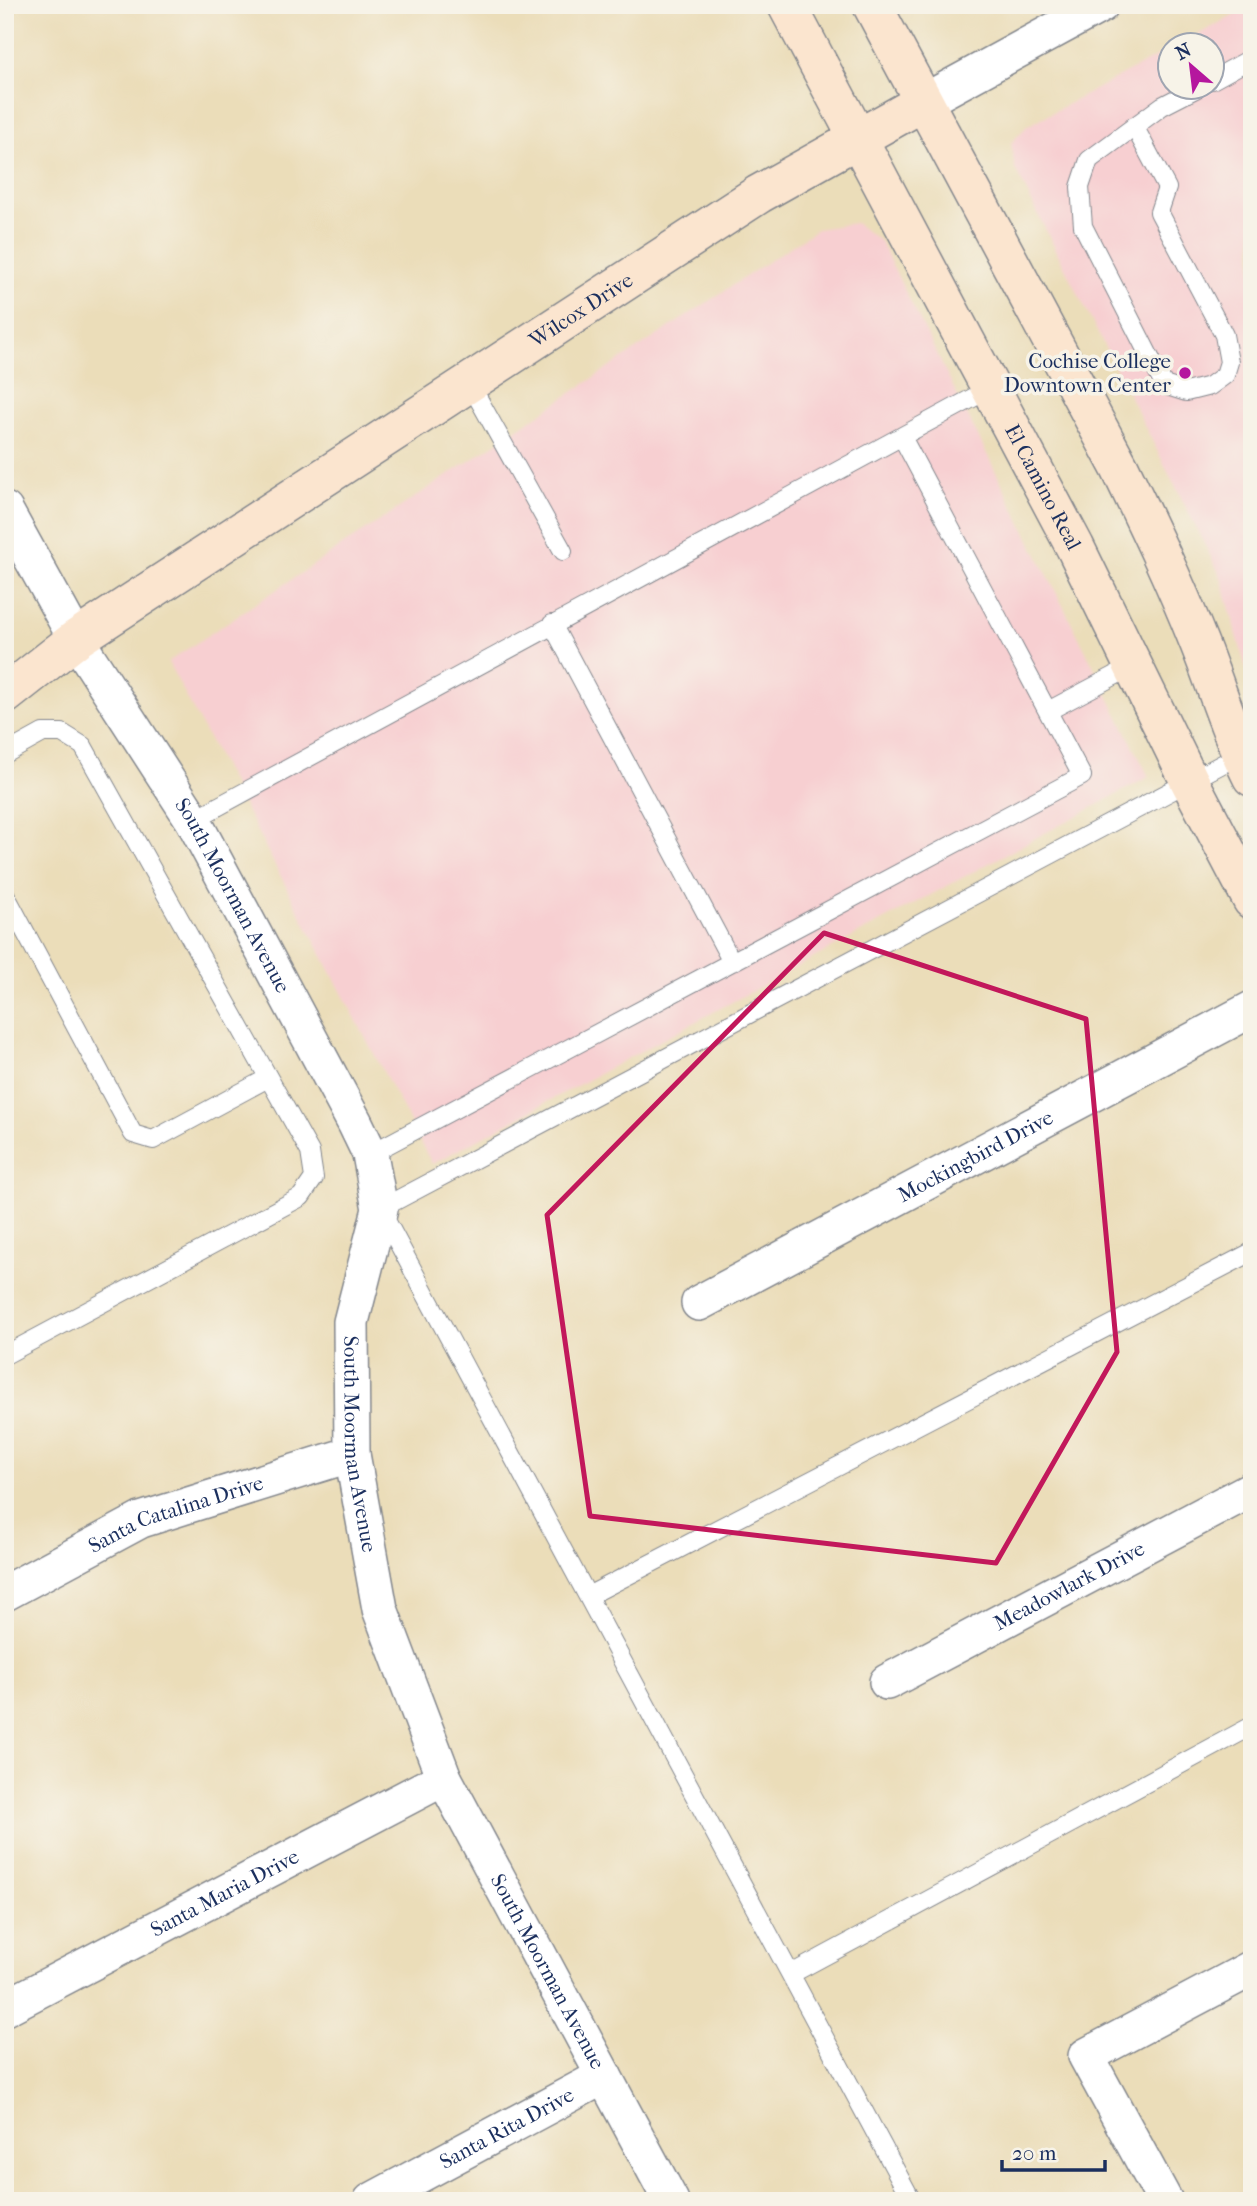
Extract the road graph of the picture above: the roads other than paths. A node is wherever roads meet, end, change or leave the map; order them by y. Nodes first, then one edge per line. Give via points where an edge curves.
1 (787, 5) edge
2 (872, 5) edge
3 (1101, 5) edge
4 (1252, 58) edge
5 (1226, 72) edge
6 (923, 102) junction
7 (1170, 102) edge
8 (1134, 127) junction
9 (857, 138) junction
10 (469, 382) junction
11 (992, 388) junction
12 (902, 437) junction
13 (5, 510) edge
14 (563, 551) dead end
15 (552, 625) junction
16 (76, 639) junction
17 (5, 664) edge
18 (1133, 666) junction
19 (5, 695) edge
20 (1048, 711) junction
21 (5, 754) edge
22 (1248, 760) edge
23 (1190, 782) junction
24 (193, 820) junction
25 (5, 894) edge
26 (1252, 900) edge
27 (732, 962) junction
28 (1252, 1009) edge
29 (268, 1078) junction
30 (370, 1154) junction
31 (380, 1209) junction
32 (1252, 1252) edge
33 (699, 1303) dead end
34 (5, 1355) edge
35 (352, 1454) junction
36 (1252, 1489) edge
37 (5, 1592) edge
38 (588, 1596) junction
39 (887, 1682) dead end
40 (1252, 1726) edge
41 (444, 1778) junction
42 (1252, 1968) edge
43 (791, 1975) junction
44 (5, 2008) edge
45 (604, 2076) junction
46 (370, 2201) edge
47 (671, 2201) edge
48 (912, 2201) edge
49 (1165, 2201) edge

1 - 9 street, El Camino Real
2 - 6 street
3 - 6 street, Wilcox Drive
4 - 5 lane
6 - 9 street, Wilcox Drive
6 - 22 street via 1155,539
7 - 8 lane
8 - 8 lane via 1088,160 1080,187 1083,226 1164,384 1186,392 1210,386 1225,375 1230,362 1224,335 1160,212 1167,188
9 - 10 street, Wilcox Drive via 760,194
9 - 11 street, El Camino Real
10 - 14 lane
10 - 16 street, Wilcox Drive
11 - 12 lane
11 - 18 street, El Camino Real
12 - 15 lane
12 - 20 lane
13 - 16 street, South Moorman Avenue
15 - 24 lane
15 - 27 lane
16 - 17 street, Wilcox Drive
16 - 19 street, Wilcox Drive
16 - 24 street, South Moorman Avenue
18 - 20 lane
18 - 23 street, El Camino Real
20 - 27 lane via 1082,776
21 - 29 lane via 43,733 62,733 83,746
22 - 23 lane
23 - 26 street, El Camino Real
23 - 31 lane
24 - 30 street, South Moorman Avenue
25 - 29 lane via 132,1134 153,1140
27 - 30 lane
28 - 33 street, Mockingbird Drive
29 - 34 lane via 310,1152 314,1178 301,1197
30 - 31 street, South Moorman Avenue
31 - 35 street, South Moorman Avenue via 351,1322
31 - 38 lane
32 - 38 lane
35 - 37 street, Santa Catalina Drive via 141,1520
35 - 41 street, South Moorman Avenue via 380,1609
36 - 39 street, Meadowlark Drive
38 - 43 lane
40 - 43 lane
41 - 44 street, Santa Maria Drive
41 - 45 street, South Moorman Avenue
42 - 49 street via 1086,2056
43 - 48 lane
45 - 46 street, Santa Rita Drive
45 - 47 street, South Moorman Avenue

